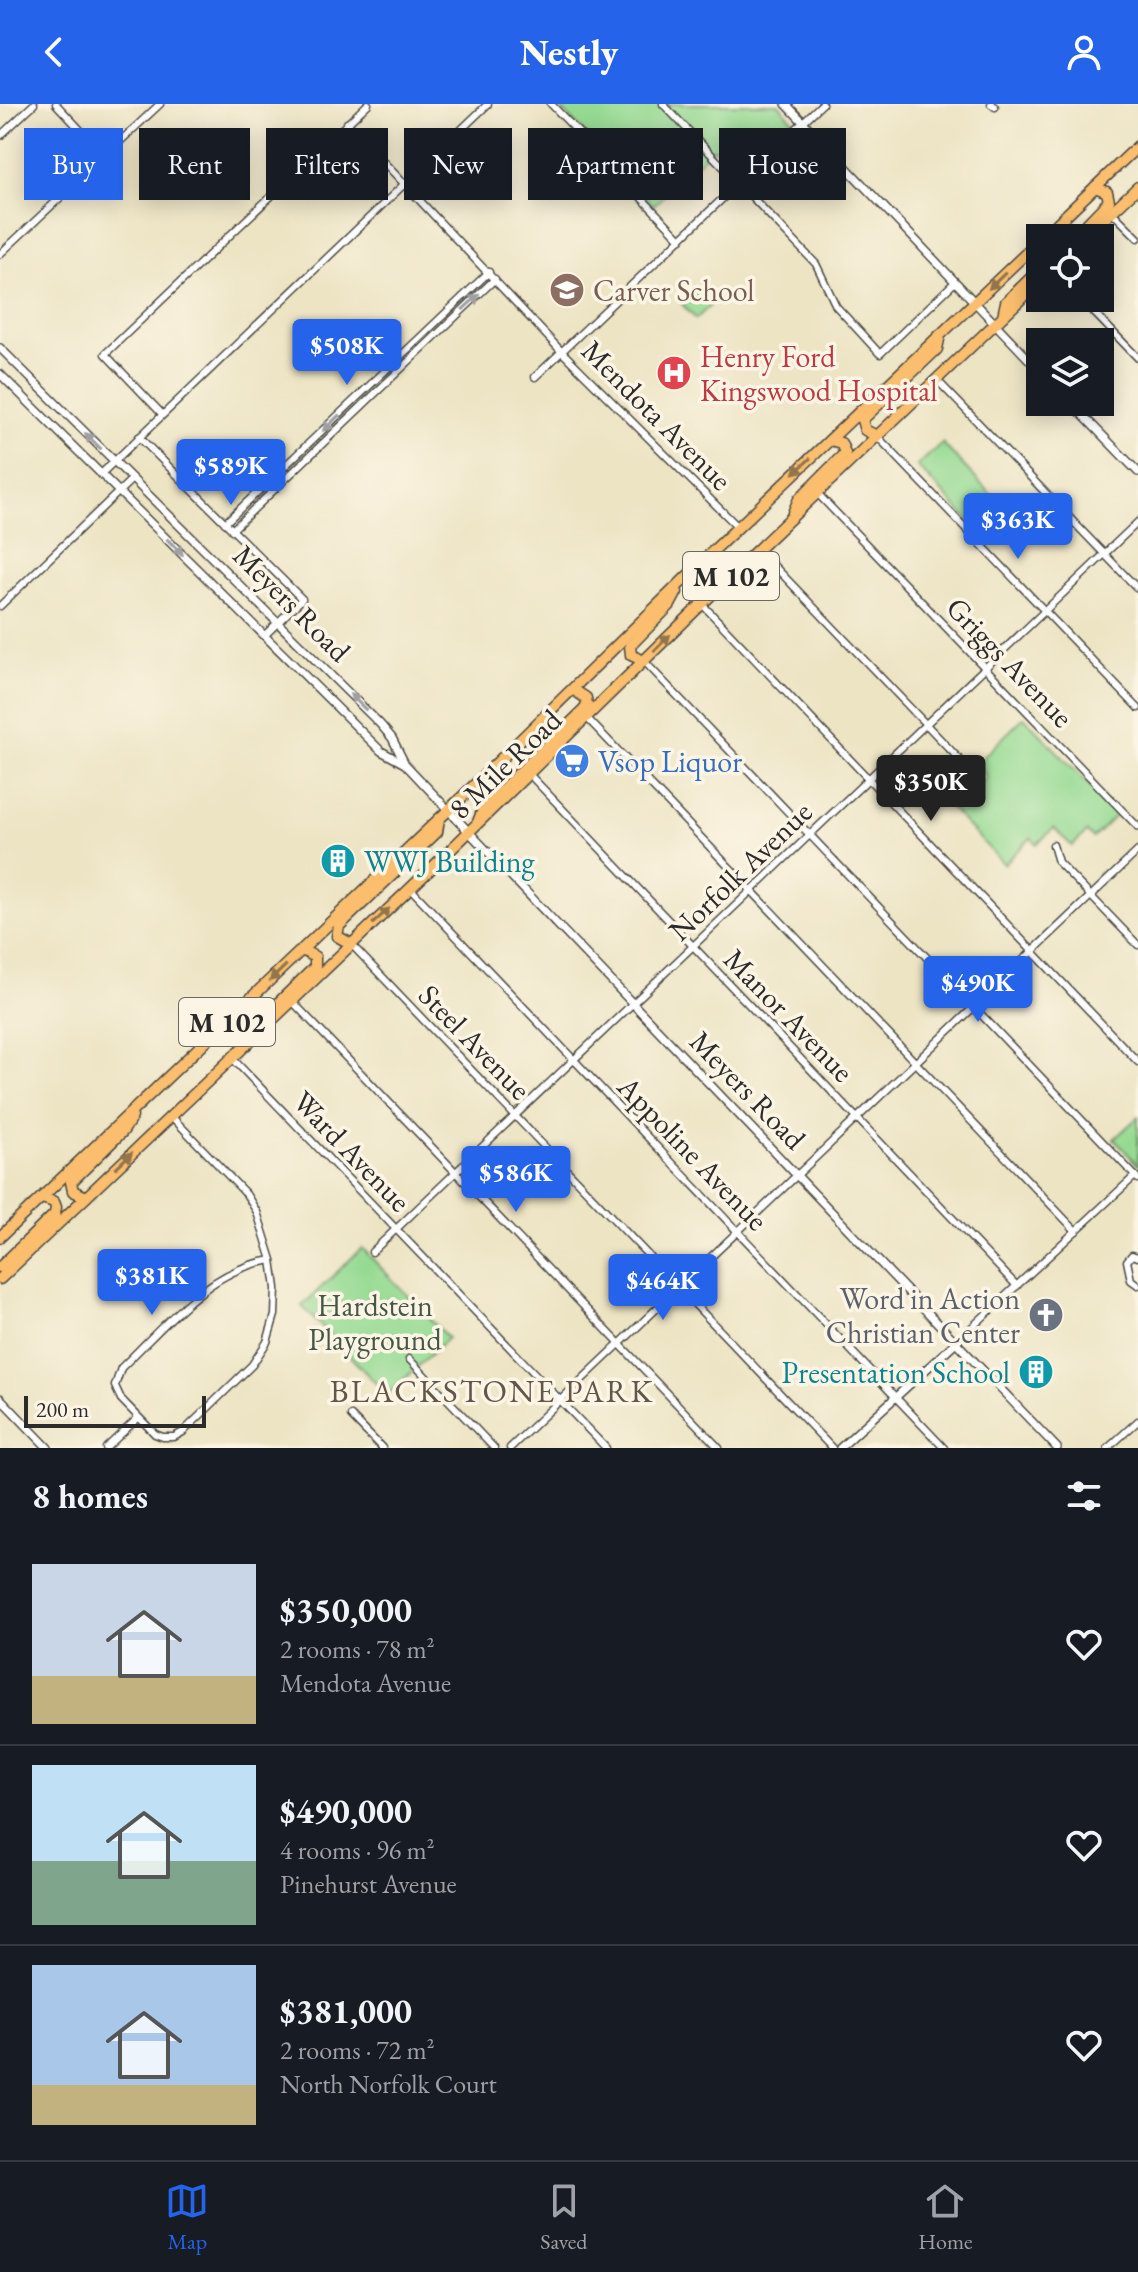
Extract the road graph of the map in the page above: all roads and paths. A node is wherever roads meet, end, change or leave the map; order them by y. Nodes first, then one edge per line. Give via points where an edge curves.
1 (34, 104) edge
2 (56, 104) edge
3 (160, 104) edge
4 (368, 104) edge
5 (488, 104) edge
6 (551, 104) edge
7 (663, 104) edge
8 (786, 104) edge
9 (822, 104) edge
10 (347, 123) junction
11 (803, 123) junction
12 (79, 128) edge
13 (463, 128) edge
14 (798, 128) edge
15 (0, 136) edge
16 (123, 139) edge
17 (1138, 146) edge
18 (719, 163) edge
19 (404, 183) edge
20 (404, 185) edge
21 (1095, 187) junction
22 (1138, 187) edge
23 (58, 200) edge
24 (420, 200) edge
25 (722, 200) edge
26 (754, 200) edge
27 (1112, 212) junction
28 (1057, 224) edge
29 (1087, 224) edge
30 (1099, 224) edge
31 (1138, 238) edge
32 (681, 239) junction
33 (1026, 253) edge
34 (0, 254) edge
35 (489, 272) junction
36 (495, 279) junction
37 (955, 282) junction
38 (1026, 283) edge
39 (1026, 294) edge
40 (975, 302) junction
41 (1094, 312) edge
42 (999, 320) junction
43 (435, 324) junction
44 (441, 330) junction
45 (940, 335) junction
46 (0, 348) edge
47 (562, 352) junction
48 (1026, 354) edge
49 (1138, 358) edge
50 (392, 364) junction
51 (399, 371) junction
52 (0, 374) edge
53 (535, 377) dead end
54 (937, 380) junction
55 (350, 404) junction
56 (357, 411) junction
57 (162, 414) junction
58 (1084, 416) edge
59 (877, 436) junction
60 (139, 437) junction
61 (830, 440) junction
62 (114, 461) junction
63 (1138, 472) edge
64 (101, 474) junction
65 (132, 479) junction
66 (271, 480) junction
67 (278, 487) junction
68 (119, 492) junction
69 (817, 493) junction
70 (791, 518) junction
71 (1138, 522) edge
72 (225, 523) junction
73 (738, 527) junction
74 (232, 530) junction
75 (758, 549) junction
76 (1104, 554) junction
77 (684, 580) junction
78 (1138, 589) edge
79 (702, 604) junction
80 (0, 606) edge
81 (1046, 612) junction
82 (277, 623) junction
83 (264, 636) junction
84 (644, 661) junction
85 (986, 667) junction
86 (574, 690) junction
87 (1138, 708) edge
88 (587, 718) junction
89 (926, 725) junction
90 (405, 764) junction
91 (529, 774) junction
92 (968, 778) dead end
93 (869, 780) junction
94 (449, 810) junction
95 (439, 819) junction
96 (477, 824) junction
97 (1138, 827) edge
98 (469, 832) junction
99 (810, 834) junction
100 (1053, 845) dead end
101 (1138, 851) edge
102 (410, 888) junction
103 (751, 891) junction
104 (1091, 896) junction
105 (351, 944) junction
106 (1138, 945) edge
107 (693, 946) junction
108 (302, 950) junction
109 (1032, 951) junction
110 (292, 1001) junction
111 (633, 1004) junction
112 (974, 1007) junction
113 (261, 1030) junction
114 (232, 1057) junction
115 (574, 1060) junction
116 (915, 1062) junction
117 (1138, 1062) edge
118 (139, 1105) junction
119 (171, 1116) junction
120 (515, 1116) junction
121 (856, 1117) junction
122 (456, 1172) junction
123 (796, 1175) junction
124 (1137, 1177) edge
125 (86, 1197) junction
126 (42, 1198) junction
127 (397, 1229) junction
128 (737, 1231) junction
129 (1076, 1231) junction
130 (0, 1237) edge
131 (372, 1252) dead end
132 (1138, 1257) edge
133 (272, 1260) junction
134 (0, 1267) edge
135 (0, 1279) edge
136 (1138, 1285) edge
137 (1017, 1286) junction
138 (678, 1287) junction
139 (956, 1342) junction
140 (619, 1344) junction
141 (409, 1359) dead end
142 (896, 1397) junction
143 (0, 1398) edge
144 (560, 1400) junction
145 (351, 1416) dead end
146 (138, 1418) junction
147 (1138, 1421) edge
148 (48, 1448) edge
149 (106, 1448) edge
150 (382, 1448) edge
151 (494, 1448) edge
152 (510, 1448) edge
153 (606, 1448) edge
154 (719, 1448) edge
155 (832, 1448) edge
156 (840, 1448) edge
157 (944, 1448) edge
158 (1057, 1448) edge
159 (1108, 1448) edge

1 - 15 street
2 - 12 street
3 - 16 street
4 - 10 street
5 - 13 street
6 - 32 street
7 - 18 street
8 - 11 street
9 - 11 street
10 - 19 street, Mendota Avenue
10 - 57 street via 105,354
11 - 14 street
11 - 37 street
17 - 21 highway, M 102
20 - 57 street
21 - 28 highway, M 102
21 - 29 highway via 1108,193 1109,201
22 - 27 highway
23 - 34 street
24 - 35 street, Mendota Avenue
25 - 32 street
26 - 37 street via 819,268 836,306 880,354
27 - 30 highway
27 - 31 street
32 - 47 street
33 -> 40 highway, M 102
35 - 36 street, Mendota Avenue
35 - 43 street
44 -> 36 street
36 - 47 street, Mendota Avenue
37 - 40 street
38 - 42 highway via 1006,302
39 - 42 highway, 8 Mile Road / M 102
40 - 42 street
40 - 45 highway, 8 Mile Road / M 102
41 - 49 street
42 - 48 street
42 - 54 highway, 8 Mile Road / M 102
43 - 44 street
43 - 50 street
44 - 51 street
45 - 59 highway via 937,349 862,420 865,430
45 - 61 highway, 8 Mile Road / M 102
62 -> 46 street, Meyers Road
47 - 53 street
47 - 73 street, Mendota Avenue
50 - 51 street
50 - 55 street
51 - 56 street
52 - 64 street, Meyers Road
54 - 59 highway, 8 Mile Road / M 102
54 - 76 street
55 - 56 street
55 -> 66 street
56 - 67 street
57 - 60 street
58 - 63 street
59 - 69 highway, 8 Mile Road / M 102
59 - 81 street
60 - 62 street
60 - 72 street
61 - 70 highway via 841,443 845,453 799,499
61 -> 73 highway, 8 Mile Road / M 102
62 - 64 street
62 - 65 street, Meyers Road
64 - 68 street, Meyers Road
65 - 68 street
65 - 82 street, Meyers Road
66 - 67 street
66 - 72 street
67 - 74 street
68 - 80 street
68 -> 83 street, Meyers Road
69 - 70 highway, 8 Mile Road / M 102
69 - 85 street, Griggs Avenue
70 - 75 highway, 8 Mile Road / M 102
71 - 76 street, Norfolk Avenue
72 - 74 street
73 - 77 highway, 8 Mile Road / M 102
74 - 82 street via 302,599
75 - 79 highway, 8 Mile Road / M 102
75 - 89 street
76 - 78 street
76 - 81 street, Norfolk Avenue
77 - 84 highway via 670,605 630,646 631,655
77 - 86 highway, 8 Mile Road / M 102
84 -> 79 highway, 8 Mile Road / M 102
79 - 93 street
81 - 85 street, Norfolk Avenue
81 - 87 street
82 - 83 street
90 -> 82 street, Meyers Road via 380,724
83 - 90 street, Meyers Road via 381,751
84 - 88 highway, 8 Mile Road / M 102
84 - 99 street
85 - 89 street, Norfolk Avenue
85 - 97 street, Griggs Avenue
86 - 94 highway, 8 Mile Road / M 102
86 - 96 highway via 586,698 584,710 484,807
88 - 91 highway, 8 Mile Road / M 102
88 - 103 street
89 - 92 street via 963,763
89 - 93 street, Norfolk Avenue
90 - 94 street, Meyers Road
91 - 96 highway, 8 Mile Road / M 102
91 - 107 street, Manor Avenue
93 - 99 street, Norfolk Avenue
93 - 109 street
94 - 95 highway, 8 Mile Road / M 102
94 - 98 street, Meyers Road
95 - 105 highway via 437,832 339,926 337,936
95 - 108 highway, 8 Mile Road / M 102
96 - 98 highway, 8 Mile Road / M 102
98 - 102 highway, 8 Mile Road / M 102
98 - 111 street, Meyers Road
99 - 103 street, Norfolk Avenue
99 - 112 street
100 - 104 street via 1058,862
101 - 104 street
105 -> 102 highway, 8 Mile Road / M 102
102 - 115 street, Appoline Avenue
103 - 107 street, Norfolk Avenue
103 - 116 street
104 - 106 street
104 - 109 street
105 - 110 highway, 8 Mile Road / M 102
105 - 120 street, Steel Avenue
107 - 111 street, Norfolk Avenue
107 - 121 street, Manor Avenue
108 - 113 highway via 315,957 315,967 272,1009
108 -> 118 highway, 8 Mile Road / M 102
109 - 112 street
109 - 117 street
110 - 113 highway, 8 Mile Road / M 102
110 - 122 street
111 - 115 street, Norfolk Avenue
111 - 123 street, Meyers Road
112 - 116 street
112 - 124 street
113 - 114 highway, 8 Mile Road / M 102
114 - 119 highway, 8 Mile Road / M 102
114 - 127 street, Ward Avenue
115 - 120 street, Norfolk Avenue
115 - 128 street, Appoline Avenue
116 - 121 street
116 - 129 street
118 - 125 highway via 123,1131 71,1182 73,1191
118 - 126 highway, 8 Mile Road / M 102
125 -> 119 highway, 8 Mile Road / M 102
119 - 133 street via 252,1202
120 - 122 street, Norfolk Avenue
120 - 138 street, Steel Avenue
121 - 123 street
121 - 137 street, Manor Avenue
122 - 127 street, Norfolk Avenue
122 - 140 street
123 - 128 street
123 - 139 street, Meyers Road
124 - 129 street
125 - 135 highway, 8 Mile Road / M 102
126 - 130 highway, 8 Mile Road / M 102
126 - 134 highway via 54,1202 55,1214
127 - 131 street, Norfolk Avenue
127 - 144 street, Ward Avenue
128 - 138 street
128 - 142 street, Appoline Avenue
129 - 137 street
132 - 136 street via 1127,1261 1131,1280
133 - 146 street via 239,1268 213,1283 121,1368 117,1392
133 - 146 street via 275,1315 267,1342 252,1365 178,1435 158,1436
137 - 139 street
138 - 140 street
138 - 155 street, Steel Avenue
139 - 142 street
139 - 158 street, Meyers Road
140 - 144 street
140 - 154 street
141 - 151 street
142 - 156 street
142 - 157 street, Appoline Avenue
143 - 148 street
144 - 152 street
144 - 153 street, Ward Avenue
145 - 150 street
146 - 149 street
147 - 159 street

